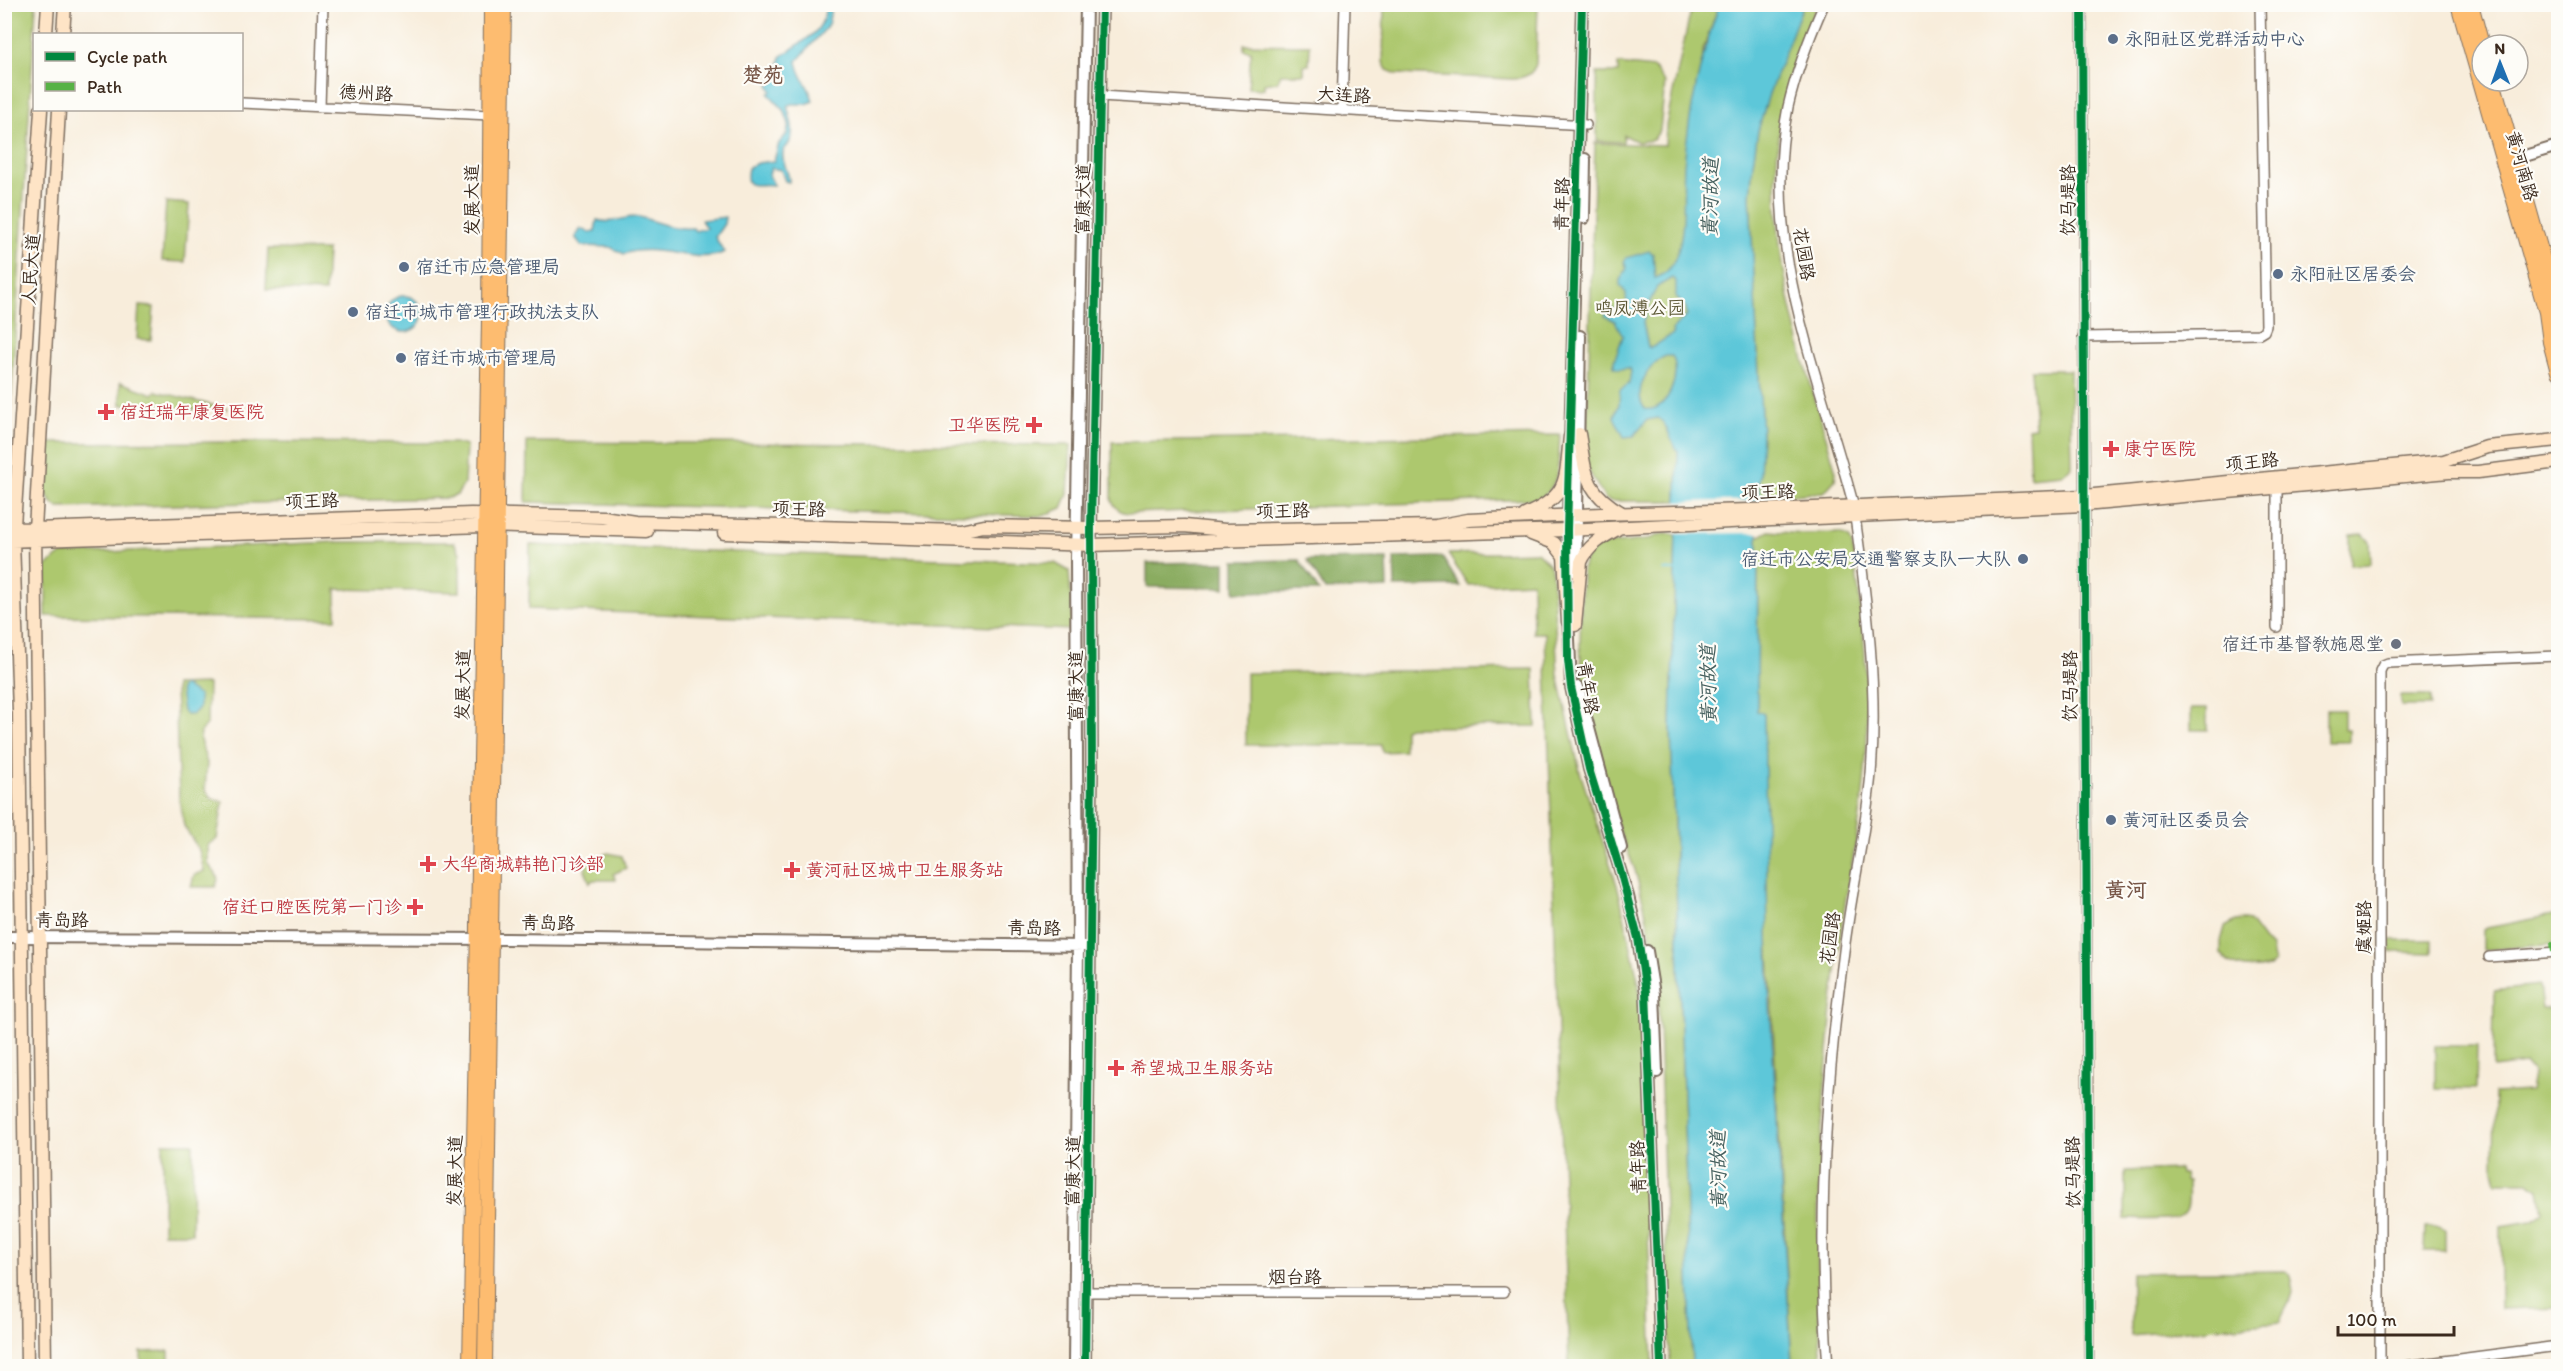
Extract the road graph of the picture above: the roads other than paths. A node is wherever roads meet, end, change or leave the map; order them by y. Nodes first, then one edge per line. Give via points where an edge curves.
1 (48, 4) edge
2 (65, 4) edge
3 (323, 4) edge
4 (491, 4) edge
5 (504, 4) edge
6 (1086, 4) edge
7 (1102, 4) edge
8 (1345, 4) edge
9 (1582, 4) edge
10 (1588, 4) edge
11 (1824, 4) edge
12 (2082, 4) edge
13 (2260, 4) edge
14 (2458, 4) edge
15 (2471, 4) edge
16 (46, 33) edge
17 (63, 33) edge
18 (2479, 33) edge
19 (2495, 93) edge
20 (1100, 96) junction
21 (243, 104) edge
22 (320, 107) junction
23 (41, 111) edge
24 (59, 111) edge
25 (1342, 111) junction
26 (490, 115) junction
27 (1582, 125) junction
28 (2559, 146) edge
29 (2509, 161) junction
30 (2559, 311) edge
31 (2083, 337) junction
32 (2559, 372) edge
33 (1575, 435) junction
34 (2559, 440) edge
35 (2559, 462) edge
36 (2277, 487) junction
37 (2084, 501) junction
38 (1855, 512) junction
39 (1573, 516) junction
40 (1519, 518) junction
41 (491, 520) junction
42 (1622, 520) junction
43 (9, 528) edge
44 (1077, 528) junction
45 (1091, 528) junction
46 (1572, 530) junction
47 (1521, 531) junction
48 (35, 535) junction
49 (9, 541) edge
50 (1077, 544) junction
51 (1091, 545) junction
52 (1571, 623) junction
53 (2277, 627) dead end
54 (2559, 656) edge
55 (4, 936) edge
56 (21, 936) junction
57 (40, 936) junction
58 (477, 939) junction
59 (491, 939) junction
60 (1078, 945) junction
61 (1090, 946) junction
62 (2559, 952) edge
63 (2489, 957) dead end
64 (1504, 1292) dead end
65 (1086, 1293) junction
66 (2559, 1346) edge
67 (27, 1366) edge
68 (45, 1366) edge
69 (470, 1366) edge
70 (484, 1366) edge
71 (1074, 1366) edge
72 (1085, 1366) edge
73 (1661, 1366) edge
74 (1666, 1366) edge
75 (1828, 1366) edge
76 (2089, 1366) edge
77 (2380, 1366) edge
78 (2405, 1366) edge

1 - 16 main road
2 - 17 main road
3 - 22 street
4 - 26 main road, 发展大道
5 - 41 main road, 发展大道
6 - 44 street, 富康大道
7 - 20 street, 富康大道
8 - 25 street
9 - 27 street, 青年路
10 - 27 street, 青年路
11 - 38 street, 花园路 via 1803,55 1788,108 1782,227 1792,288
12 - 31 street, 饮马堤路
13 - 31 street via 2264,332
14 - 29 main road, 黄河南路
15 - 18 main road
19 - 29 main road, 黄河南路
20 - 25 street, 大连路
20 - 45 street, 富康大道
21 - 22 street, 德州路
22 - 26 street, 德州路
23 - 43 main road, 人民大道
24 - 48 main road, 人民大道
25 - 27 street, 大连路
26 - 41 main road, 发展大道
27 - 33 street, 青年路
28 - 29 street
29 - 30 main road, 黄河南路
29 - 32 main road, 黄河南路
31 - 37 street, 饮马堤路
33 - 39 street, 青年路
33 - 40 main road via 1565,480 1556,498
33 - 42 main road via 1589,484
34 - 37 main road, 项王路 via 2487,447 2444,461
35 - 36 main road, 项王路
36 - 37 main road, 项王路
36 - 53 street
37 - 38 main road, 项王路
37 - 76 street, 饮马堤路
38 - 42 main road, 项王路
38 - 75 street, 花园路 via 1869,619 1872,743 1863,836 1842,960 1828,1108 1824,1226
39 - 40 main road, 项王路
39 - 42 main road, 项王路
39 - 46 street, 青年路
40 - 45 main road, 项王路 via 1426,526
41 - 44 main road, 项王路 via 603,517 635,522 960,531 984,526
41 - 48 main road, 项王路
41 - 50 main road, 项王路
41 - 58 main road, 发展大道
41 - 59 main road, 发展大道
42 - 46 main road, 项王路
42 - 52 main road via 1585,553
43 - 48 main road, 项王路
43 - 49 main road, 人民大道
44 - 45 main road, 项王路
44 - 50 street, 富康大道
45 - 51 street, 富康大道
46 - 47 main road, 项王路
46 - 52 street, 青年路
47 - 51 main road, 项王路
47 - 52 main road via 1554,543 1564,556
48 - 49 main road, 项王路
48 - 57 main road, 人民大道
49 - 56 main road, 人民大道 via 19,711
50 - 51 main road, 项王路
50 - 60 street, 富康大道
51 - 61 street, 富康大道
52 - 73 street, 青年路 via 1569,669 1577,716 1628,896 1646,992
52 - 74 street, 青年路 via 1578,689 1637,902 1654,994
54 - 77 street, 虞姬路 via 2388,663 2380,671
55 - 56 street, 青岛路
56 - 57 street, 青岛路
56 - 67 main road, 人民大道
57 - 58 street, 青岛路
57 - 68 main road, 人民大道
58 - 59 street, 青岛路
58 - 69 main road, 发展大道
59 - 60 street, 青岛路
59 - 70 main road, 发展大道
60 - 61 street, 青岛路
60 - 71 street, 富康大道
61 - 65 street, 富康大道
62 - 63 street
64 - 65 street, 烟台路
65 - 72 street, 富康大道
66 - 78 street

